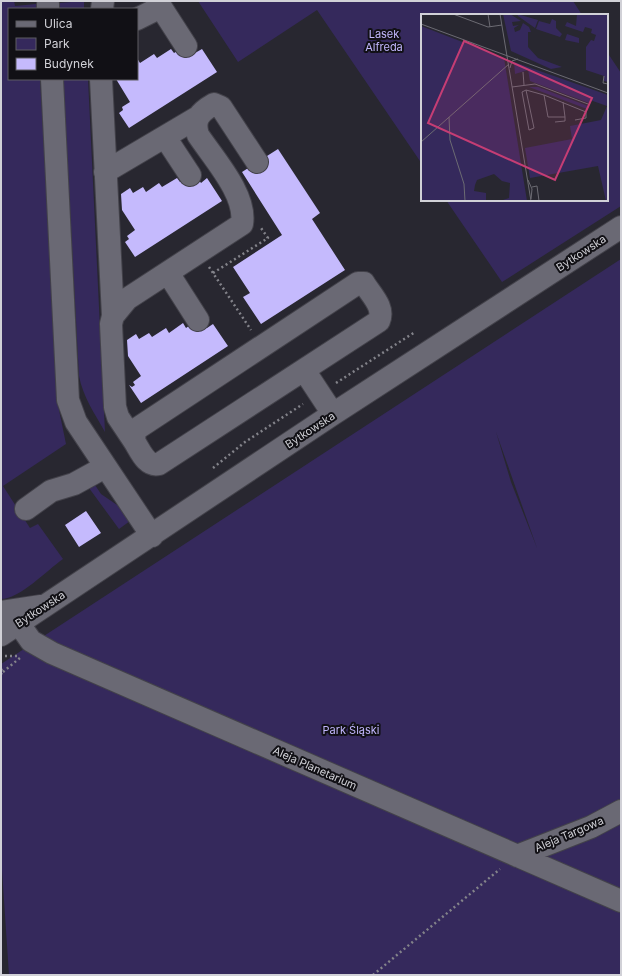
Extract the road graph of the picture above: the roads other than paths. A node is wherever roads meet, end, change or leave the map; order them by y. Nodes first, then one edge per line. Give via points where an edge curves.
1 (159, 4) edge
2 (138, 18) edge
3 (186, 46) dead end
4 (52, 80) edge
5 (101, 80) edge
6 (198, 117) junction
7 (165, 137) junction
8 (257, 162) dead end
9 (105, 172) junction
10 (190, 176) dead end
11 (621, 227) edge
12 (168, 273) junction
13 (113, 316) junction
14 (198, 320) dead end
15 (304, 370) junction
16 (333, 414) junction
17 (134, 441) junction
18 (105, 467) junction
19 (26, 508) dead end
20 (152, 536) junction
21 (47, 606) junction
22 (1, 612) edge
23 (8, 638) edge
24 (621, 811) edge
25 (517, 856) junction
26 (621, 901) edge

1 - 2 street
1 - 3 street
4 - 18 street via 68,400 76,422
5 - 9 street
6 - 7 street
6 - 8 street via 214,104 221,107
6 - 12 street via 195,126 198,136 238,195 243,215 242,224
7 - 9 street
7 - 10 street
9 - 13 street
11 - 16 street, Bytkowska
12 - 13 street via 127,299
12 - 14 street
13 - 17 street via 111,324 115,407 118,417
15 - 16 street
15 - 17 street via 159,464 148,462
15 - 17 street via 379,321 382,315 381,308 364,284 353,284 135,430
16 - 20 street, Bytkowska
18 - 19 street via 74,484 51,491
18 - 20 street
20 - 21 street, Bytkowska
21 - 22 street
21 - 23 street, Bytkowska
23 - 25 street, Aleja Planetarium via 31,641 52,653
24 - 25 street, Aleja Targowa via 591,827
25 - 26 street, Aleja Planetarium

